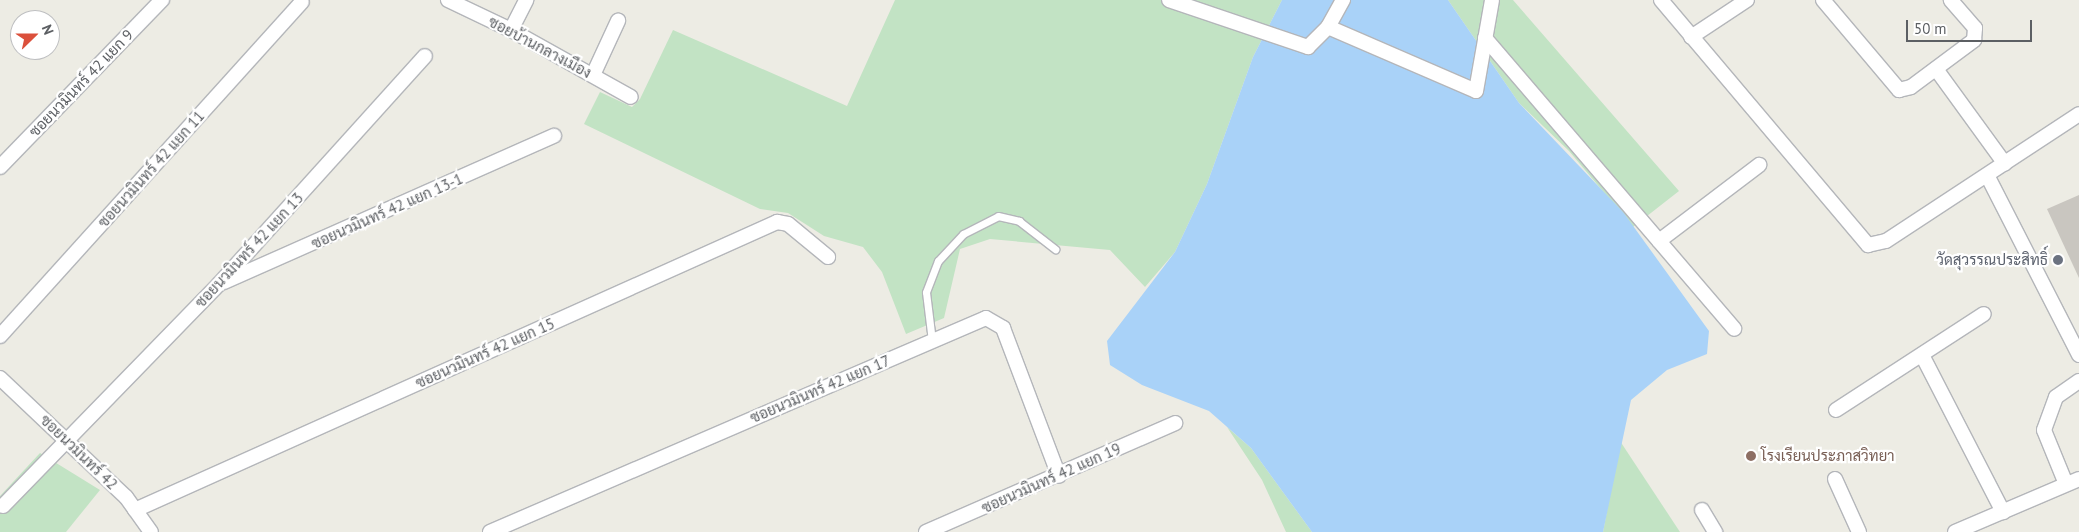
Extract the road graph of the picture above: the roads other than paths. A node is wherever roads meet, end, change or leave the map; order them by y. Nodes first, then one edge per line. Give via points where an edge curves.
1 (162, 0) edge
2 (448, 0) edge
3 (526, 0) edge
4 (1169, 0) edge
5 (1343, 0) edge
6 (1492, 0) edge
7 (1661, 0) edge
8 (1747, 0) edge
9 (1823, 0) edge
10 (1951, 0) edge
11 (302, 2) dead end
12 (465, 4) edge
13 (618, 21) dead end
14 (1328, 27) junction
15 (511, 30) junction
16 (1691, 37) junction
17 (1485, 38) junction
18 (425, 56) dead end
19 (1936, 69) junction
20 (593, 76) junction
21 (631, 97) dead end
22 (2079, 114) edge
23 (554, 136) dead end
24 (2005, 164) junction
25 (1759, 165) dead end
26 (0, 167) edge
27 (1988, 176) junction
28 (1659, 241) junction
29 (1055, 249) dead end
30 (828, 256) dead end
31 (219, 284) junction
32 (1984, 314) dead end
33 (1734, 330) dead end
34 (0, 336) edge
35 (932, 341) junction
36 (1922, 355) junction
37 (2079, 355) edge
38 (0, 378) edge
39 (2079, 382) edge
40 (1836, 410) dead end
41 (1175, 423) dead end
42 (65, 438) junction
43 (1059, 476) junction
44 (1835, 479) dead end
45 (2073, 482) edge
46 (2, 506) dead end
47 (135, 510) junction
48 (1702, 510) dead end
49 (2003, 512) junction
50 (151, 532) edge
51 (490, 532) edge
52 (926, 532) edge
53 (1715, 532) edge
54 (1859, 532) edge
55 (1955, 532) edge

1 - 26 street, ซอยนวมินทร์ 42 แยก 9
2 - 12 street, ซอยบ้านกลางเมือง
3 - 15 street
4 - 14 street via 1308,47
5 - 14 street
6 - 17 street
7 - 16 street
8 - 16 street
9 - 19 street via 1892,86 1905,90
10 - 19 street via 1977,34
11 - 34 street, ซอยนวมินทร์ 42 แยก 11
12 - 15 street, ซอยบ้านกลางเมือง
13 - 20 street
14 - 17 street via 1476,91
15 - 20 street, ซอยบ้านกลางเมือง
16 - 27 street via 1868,245 1886,241
17 - 28 street
18 - 31 street, ซอยนวมินทร์ 42 แยก 13
19 - 24 street
20 - 21 street, ซอยบ้านกลางเมือง
22 - 24 street
23 - 31 street, ซอยนวมินทร์ 42 แยก 13-1
24 - 27 street
25 - 28 street
27 - 37 street
28 - 33 street
29 - 35 lane via 1019,221 998,216 963,234 938,261 926,292
30 - 47 street, ซอยนวมินทร์ 42 แยก 15 via 788,224 777,222
31 - 42 street, ซอยนวมินทร์ 42 แยก 13
32 - 36 street
35 - 43 street, ซอยนวมินทร์ 42 แยก 17 via 986,318 999,322
35 - 51 street, ซอยนวมินทร์ 42 แยก 17
36 - 40 street
36 - 49 street
38 - 42 street, ซอยนวมินทร์ 42
39 - 45 street via 2056,397 2044,430
41 - 43 street, ซอยนวมินทร์ 42 แยก 19
42 - 46 street, ซอยนวมินทร์ 42 แยก 13
42 - 47 street, ซอยนวมินทร์ 42
43 - 52 street, ซอยนวมินทร์ 42 แยก 19
44 - 54 street
45 - 49 street
47 - 50 street, ซอยนวมินทร์ 42
48 - 53 street
49 - 55 street

